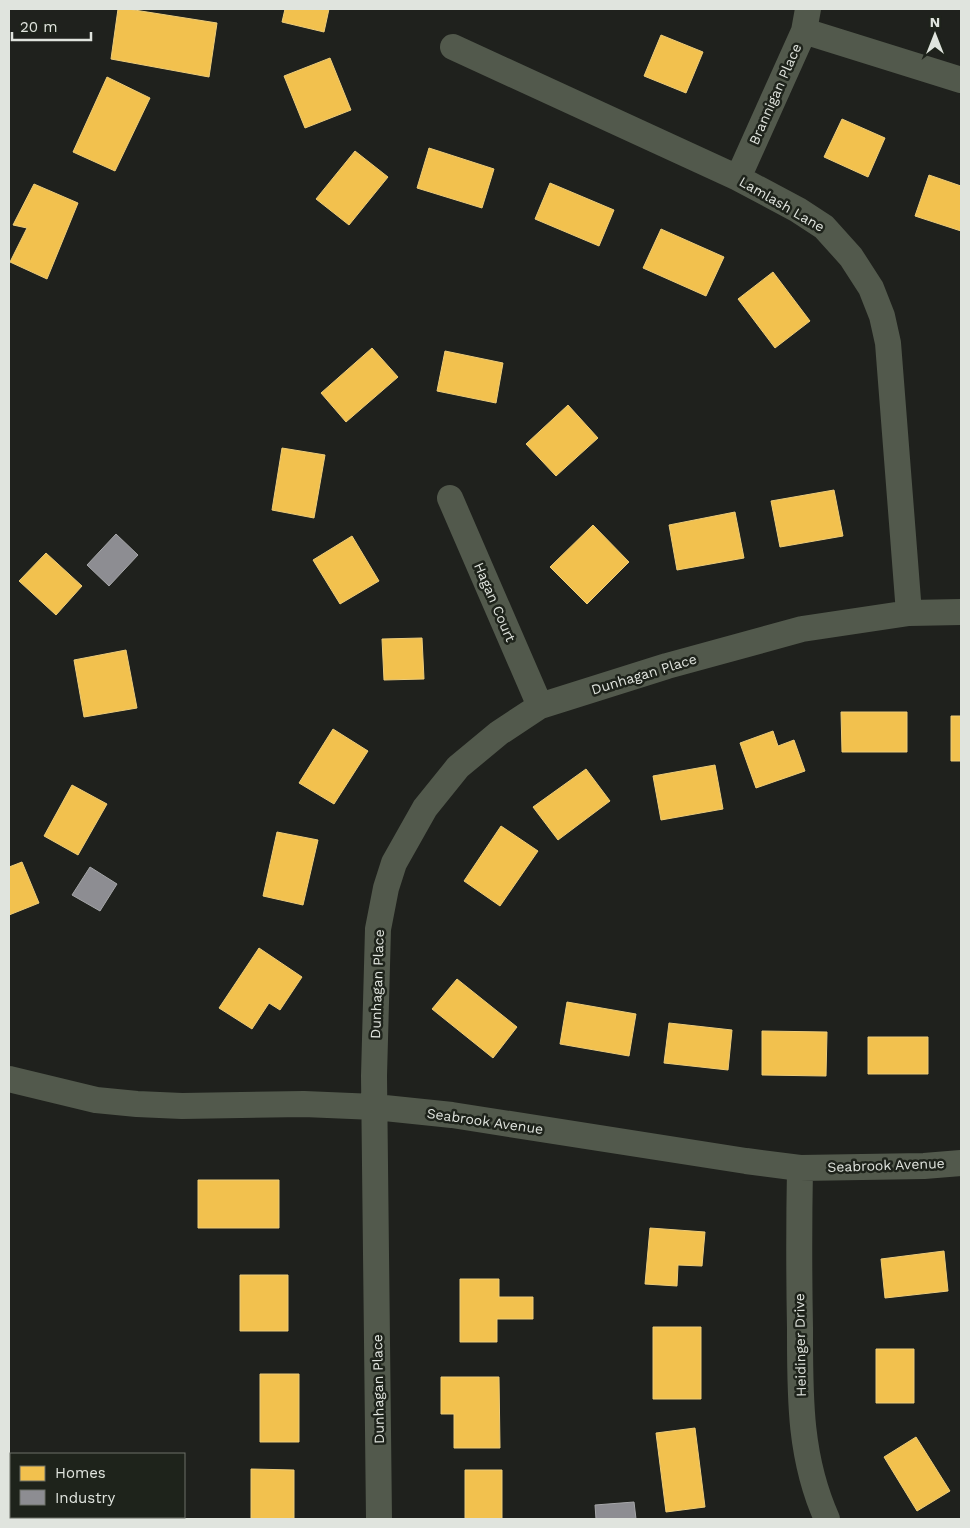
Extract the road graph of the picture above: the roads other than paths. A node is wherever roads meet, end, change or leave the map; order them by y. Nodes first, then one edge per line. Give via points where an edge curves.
1 (806, 20) edge
2 (452, 47) dead end
3 (961, 80) edge
4 (738, 178) junction
5 (450, 498) dead end
6 (961, 612) edge
7 (909, 613) junction
8 (540, 706) junction
9 (9, 1078) edge
10 (376, 1107) junction
11 (961, 1163) edge
12 (800, 1168) junction
13 (379, 1519) edge
14 (827, 1519) edge

1 - 3 street
1 - 4 street, Brannigan Place
2 - 4 street, Lamlash Lane
4 - 7 street, Lamlash Lane via 798,210 829,231 871,288 888,343
5 - 8 street, Hagan Court
6 - 7 street, Dunhagan Place
7 - 8 street, Dunhagan Place via 802,629 667,666
8 - 10 street, Dunhagan Place via 499,733 458,767 425,808 394,863 378,929
9 - 10 street, Seabrook Avenue via 96,1100 137,1104
10 - 12 street, Seabrook Avenue via 452,1115
10 - 13 street, Dunhagan Place
11 - 12 street, Seabrook Avenue
12 - 14 street, Heidinger Drive via 802,1426 806,1456

